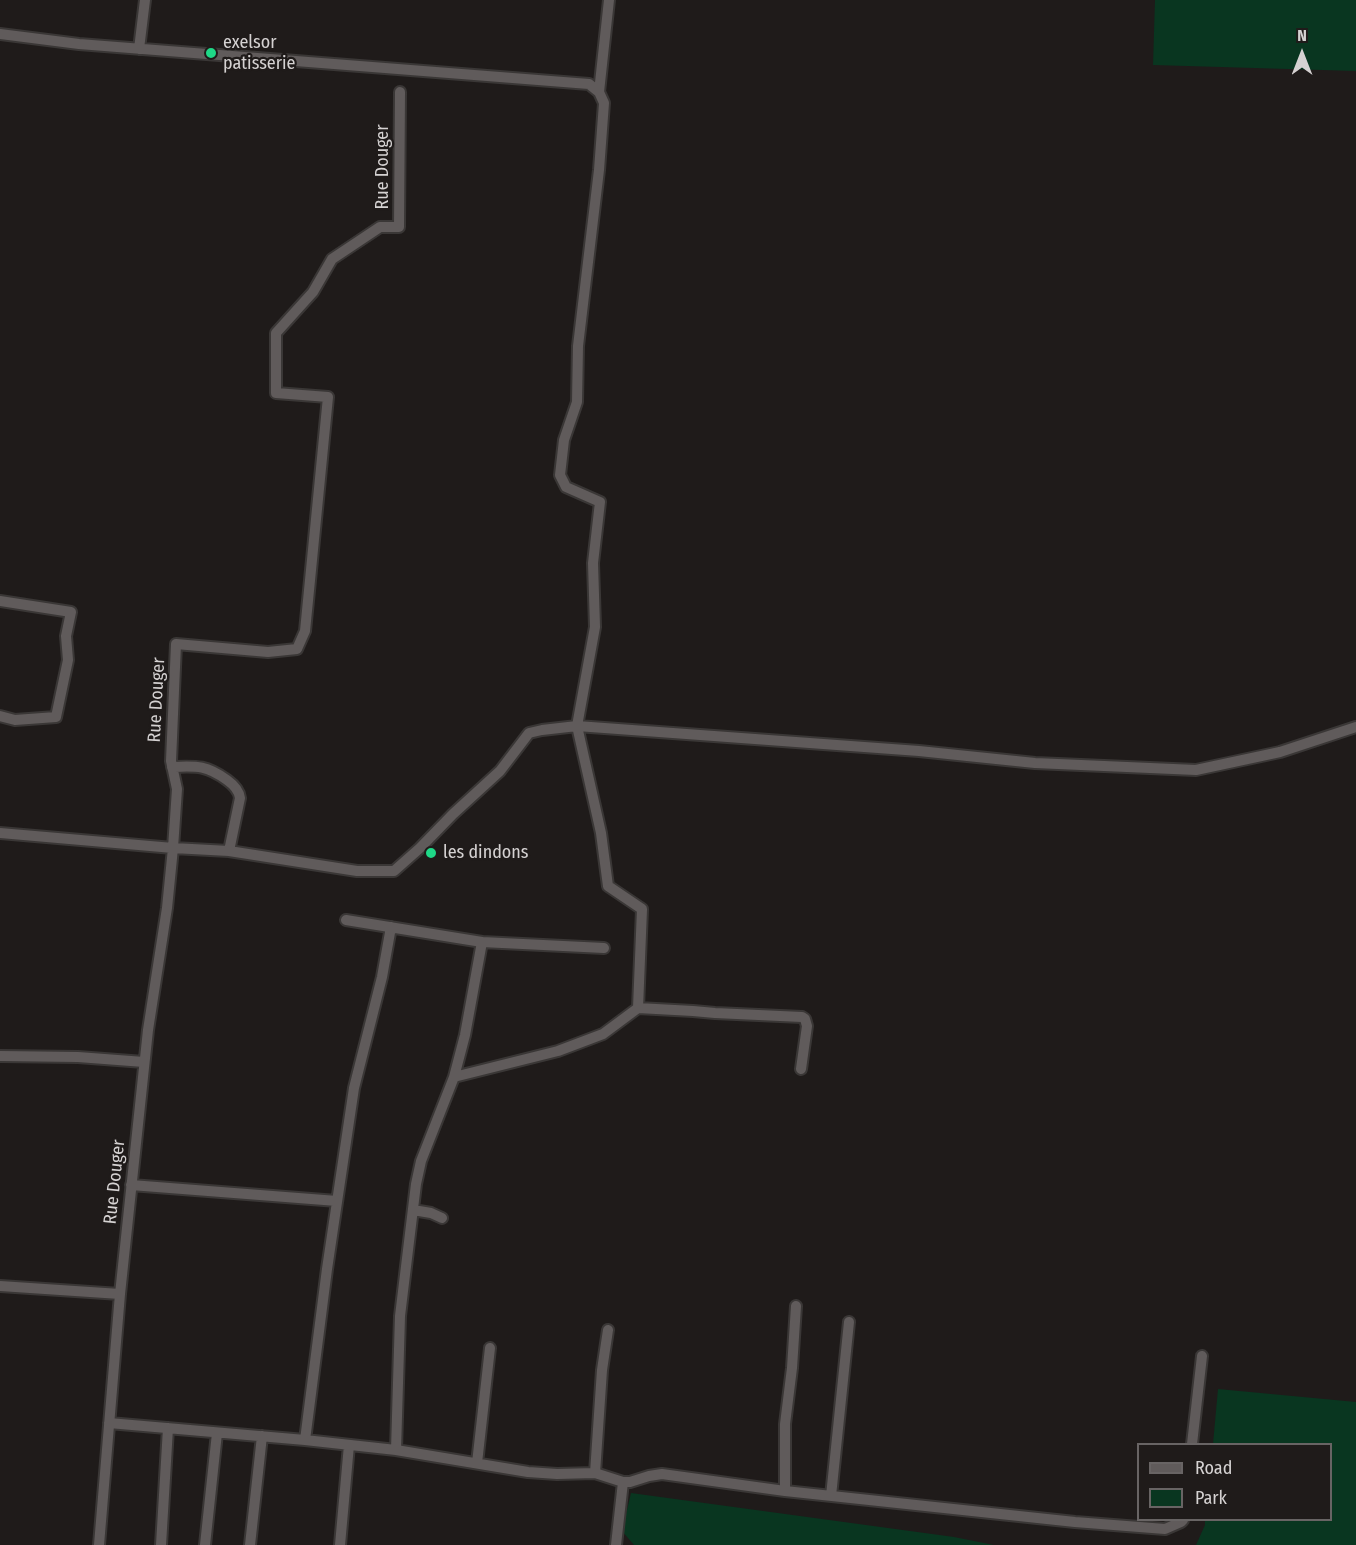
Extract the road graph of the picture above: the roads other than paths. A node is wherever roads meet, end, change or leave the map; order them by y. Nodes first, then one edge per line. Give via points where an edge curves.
1 (145, 0) edge
2 (609, 0) edge
3 (0, 34) edge
4 (139, 49) junction
5 (400, 92) dead end
6 (599, 92) junction
7 (0, 601) edge
8 (0, 716) edge
9 (577, 726) junction
10 (1356, 726) edge
11 (172, 767) junction
12 (0, 832) edge
13 (173, 848) junction
14 (229, 851) junction
15 (346, 920) dead end
16 (391, 927) junction
17 (482, 942) junction
18 (604, 948) dead end
19 (638, 1008) junction
20 (0, 1056) edge
21 (144, 1062) junction
22 (801, 1069) dead end
23 (454, 1077) junction
24 (131, 1185) junction
25 (337, 1201) junction
26 (413, 1210) junction
27 (442, 1218) dead end
28 (0, 1286) edge
29 (120, 1294) junction
30 (796, 1306) dead end
31 (849, 1322) dead end
32 (608, 1330) dead end
33 (490, 1348) dead end
34 (1202, 1356) dead end
35 (109, 1423) junction
36 (168, 1428) junction
37 (217, 1432) junction
38 (262, 1436) junction
39 (305, 1440) junction
40 (1192, 1443) edge
41 (349, 1445) junction
42 (396, 1450) junction
43 (477, 1463) junction
44 (595, 1473) junction
45 (623, 1482) junction
46 (785, 1491) junction
47 (831, 1496) junction
48 (1182, 1521) edge
49 (99, 1545) edge
50 (161, 1545) edge
51 (205, 1545) edge
52 (250, 1545) edge
53 (340, 1545) edge
54 (616, 1545) edge

1 - 4 street
2 - 6 street
3 - 4 street
4 - 6 street via 589,84
5 - 11 street, Rue Douger via 399,226 380,227 332,259 314,292 276,333 276,393 328,397 305,630 297,649 268,652 176,644
6 - 9 street via 604,103 578,346 577,402 564,441 560,475 566,487 600,502 593,563 595,627
7 - 8 street via 71,612 66,636 68,660 56,717 15,720
9 - 10 street via 1035,763 1196,770 1280,752
9 - 14 street via 529,733 500,771 394,871 357,871
9 - 19 street via 601,833 608,886 642,909
11 - 13 street, Rue Douger via 177,789
11 - 14 street via 207,768 238,790 240,798
12 - 13 street
13 - 14 street
13 - 21 street, Rue Douger
15 - 16 street
16 - 17 street
16 - 25 street via 354,1088
17 - 18 street
17 - 23 street
19 - 22 street via 802,1017 807,1026
19 - 23 street via 603,1034 558,1052
20 - 21 street
21 - 24 street, Rue Douger
23 - 26 street via 421,1161
24 - 25 street
24 - 29 street, Rue Douger
25 - 39 street
26 - 27 street
26 - 42 street via 400,1316
28 - 29 street
29 - 35 street, Rue Douger
30 - 46 street via 784,1424
31 - 47 street
32 - 44 street
33 - 43 street
34 - 40 street
35 - 36 street
35 - 49 street, Rue Douger
36 - 37 street
36 - 50 street
37 - 38 street
37 - 51 street
38 - 39 street
38 - 52 street
39 - 41 street
41 - 42 street
41 - 53 street
42 - 43 street
43 - 44 street via 528,1472
44 - 45 street
45 - 46 street via 662,1474
45 - 54 street
46 - 47 street
47 - 48 street via 1165,1529

